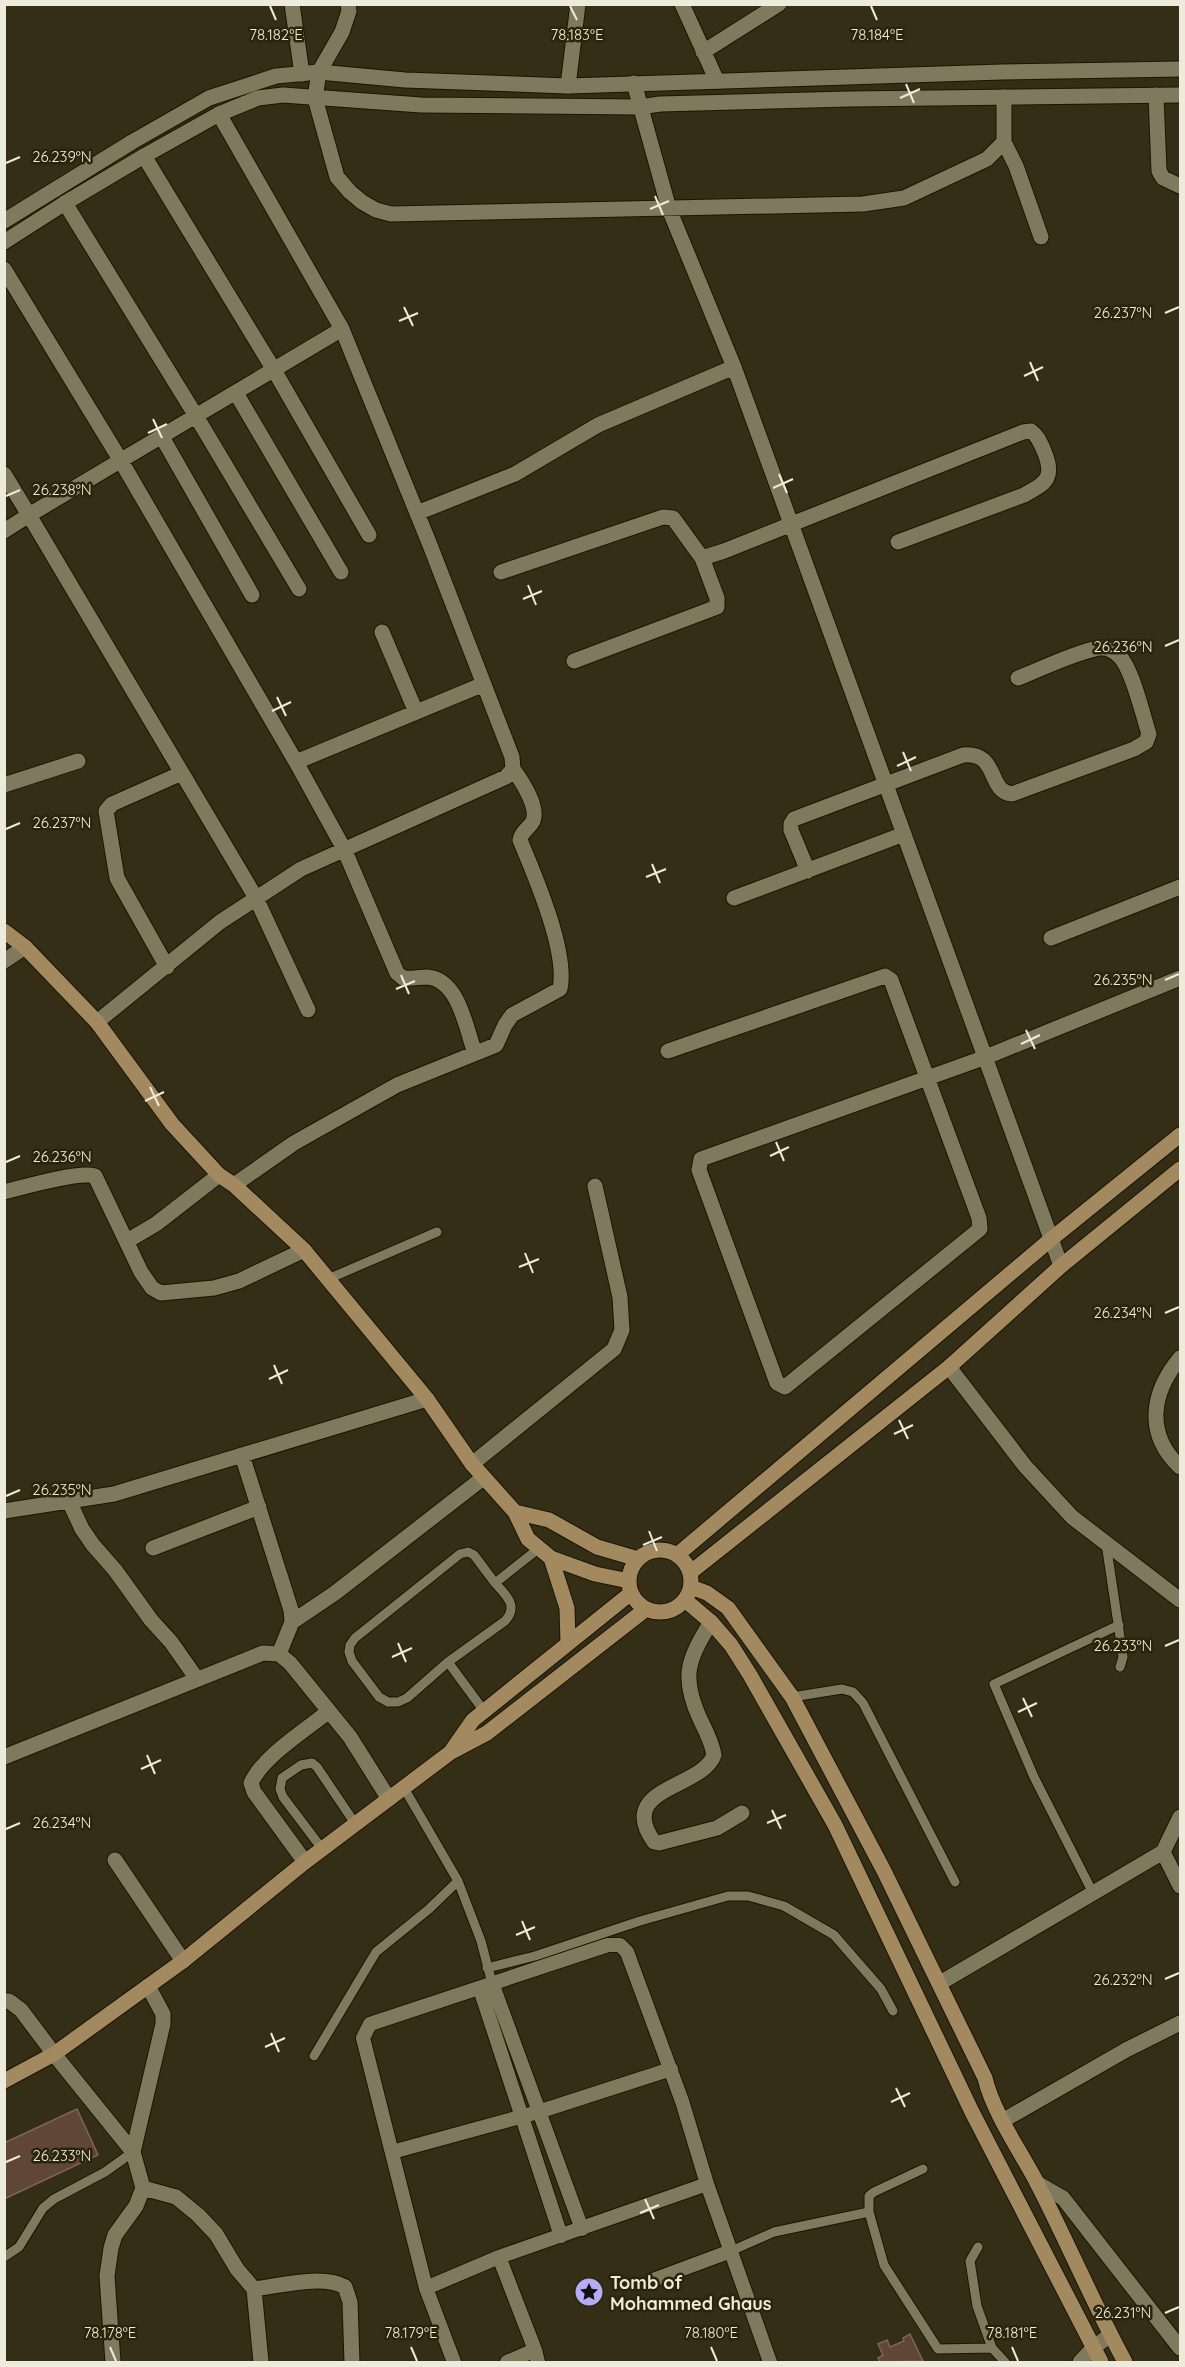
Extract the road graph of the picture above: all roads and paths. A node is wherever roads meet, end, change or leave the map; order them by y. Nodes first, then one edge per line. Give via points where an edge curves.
1 (292, 4) edge
2 (578, 4) edge
3 (682, 4) edge
4 (779, 4) edge
5 (352, 7) edge
6 (703, 52) junction
7 (1180, 69) edge
8 (319, 72) junction
9 (302, 74) junction
10 (717, 81) junction
11 (634, 83) junction
12 (568, 86) junction
13 (1156, 95) junction
14 (1180, 95) edge
15 (1004, 97) junction
16 (315, 98) junction
17 (640, 107) junction
18 (219, 114) junction
19 (1004, 142) junction
20 (144, 156) junction
21 (1180, 186) edge
22 (65, 203) junction
23 (669, 208) junction
24 (4, 221) edge
25 (1041, 237) dead end
26 (4, 242) edge
27 (4, 268) edge
28 (342, 328) junction
29 (734, 367) junction
30 (274, 370) junction
31 (236, 393) junction
32 (196, 416) junction
33 (162, 437) junction
34 (121, 461) junction
35 (4, 474) edge
36 (417, 513) junction
37 (29, 515) junction
38 (791, 525) junction
39 (4, 531) edge
40 (369, 535) dead end
41 (898, 543) dead end
42 (702, 558) junction
43 (341, 572) dead end
44 (501, 572) dead end
45 (299, 589) dead end
46 (252, 595) dead end
47 (382, 632) dead end
48 (574, 661) dead end
49 (1018, 678) dead end
50 (483, 684) junction
51 (416, 711) junction
52 (78, 761) dead end
53 (296, 762) junction
54 (513, 769) junction
55 (182, 773) junction
56 (886, 783) junction
57 (4, 785) edge
58 (904, 834) junction
59 (344, 849) junction
60 (808, 871) junction
61 (1180, 887) edge
62 (256, 898) junction
63 (734, 898) dead end
64 (4, 931) edge
65 (1051, 938) dead end
66 (25, 947) junction
67 (4, 961) edge
68 (167, 967) junction
69 (1180, 978) edge
70 (308, 1010) dead end
71 (97, 1022) junction
72 (668, 1052) dead end
73 (475, 1053) junction
74 (986, 1057) junction
75 (927, 1078) junction
76 (1180, 1135) edge
77 (1180, 1169) edge
78 (219, 1175) junction
79 (234, 1185) junction
80 (595, 1186) dead end
81 (4, 1192) edge
82 (437, 1232) dead end
83 (1050, 1240) junction
84 (127, 1241) junction
85 (304, 1250) junction
86 (1061, 1266) junction
87 (328, 1279) junction
88 (1180, 1358) edge
89 (949, 1367) junction
90 (427, 1399) junction
91 (242, 1455) junction
92 (472, 1464) junction
93 (1180, 1467) edge
94 (483, 1478) junction
95 (69, 1501) junction
96 (260, 1507) junction
97 (4, 1511) edge
98 (515, 1512) junction
99 (1106, 1543) junction
100 (153, 1548) dead end
101 (538, 1549) junction
102 (678, 1555) junction
103 (551, 1558) junction
104 (638, 1559) junction
105 (495, 1583) junction
106 (689, 1586) junction
107 (630, 1587) junction
108 (1180, 1600) edge
109 (646, 1609) junction
110 (292, 1622) junction
111 (711, 1622) junction
112 (1119, 1625) junction
113 (568, 1643) junction
114 (279, 1654) junction
115 (448, 1662) junction
116 (1120, 1666) dead end
117 (197, 1679) junction
118 (792, 1696) junction
119 (329, 1711) junction
120 (484, 1711) junction
121 (450, 1752) junction
122 (4, 1757) edge
123 (404, 1788) junction
124 (389, 1799) junction
125 (742, 1814) dead end
126 (1180, 1817) edge
127 (356, 1826) junction
128 (322, 1850) junction
129 (1163, 1852) junction
130 (115, 1860) dead end
131 (305, 1862) junction
132 (458, 1881) junction
133 (955, 1882) dead end
134 (1180, 1886) edge
135 (1093, 1893) junction
136 (183, 1961) junction
137 (487, 1968) junction
138 (940, 1983) junction
139 (148, 1986) junction
140 (486, 1986) junction
141 (4, 2001) edge
142 (893, 2011) dead end
143 (1180, 2023) edge
144 (54, 2055) junction
145 (314, 2056) dead end
146 (671, 2069) junction
147 (4, 2081) edge
148 (538, 2112) junction
149 (522, 2115) junction
150 (1004, 2120) junction
151 (981, 2129) junction
152 (133, 2152) junction
153 (392, 2152) junction
154 (923, 2169) dead end
155 (1037, 2183) junction
156 (707, 2184) junction
157 (142, 2187) junction
158 (869, 2212) junction
159 (582, 2229) junction
160 (561, 2236) junction
161 (978, 2247) dead end
162 (731, 2251) junction
163 (4, 2257) edge
164 (499, 2257) junction
165 (653, 2280) dead end
166 (426, 2288) junction
167 (254, 2289) junction
168 (1110, 2335) junction
169 (992, 2348) junction
170 (1093, 2348) junction
171 (1180, 2348) edge
172 (537, 2356) edge
173 (113, 2362) edge
174 (261, 2362) edge
175 (352, 2362) edge
176 (454, 2362) edge
177 (507, 2362) edge
178 (770, 2362) edge
179 (1005, 2362) edge
180 (1080, 2362) edge
181 (1101, 2362) edge
182 (1125, 2362) edge

1 - 9 street
2 - 12 street
3 - 6 street
4 - 6 street
5 - 8 street
6 - 10 street
7 - 10 street
8 - 9 street
8 - 12 street via 405,80
8 - 16 street
9 - 24 street via 276,76 209,99
10 - 11 street
11 - 12 street
11 - 17 street
13 - 14 street
13 - 15 street
13 - 21 street via 1159,171 1163,178
15 - 17 street
15 - 19 street
16 - 17 street via 421,105
16 - 18 street via 258,98
16 - 23 street via 338,177 350,192 376,210 391,214
17 - 23 street
18 - 20 street
18 - 28 street
19 - 23 street via 987,159 904,198 863,204
19 - 25 street
20 - 22 street
20 - 30 street
22 - 26 street
22 - 32 street
23 - 29 street
27 - 34 street
28 - 30 street
28 - 36 street
29 - 36 street via 598,425 515,474
29 - 38 street
30 - 31 street
30 - 40 street
31 - 32 street
31 - 43 street
32 - 33 street
32 - 45 street
33 - 34 street
33 - 46 street
34 - 37 street
34 - 53 street
35 - 37 street
36 - 50 street
37 - 39 street
37 - 55 street
38 - 41 street via 1023,432 1037,435 1050,464 1049,476 1039,487
38 - 42 street
38 - 56 street
42 - 44 street via 681,526 673,518 663,517
42 - 48 street via 717,607
47 - 51 street
49 - 56 street via 1086,652 1102,648 1112,651 1121,657 1130,676 1149,734 1146,742 1012,794 1000,789 983,758 975,754
50 - 51 street
50 - 54 street
51 - 53 street
52 - 57 street
53 - 59 street
54 - 59 street via 506,777
54 - 73 street via 525,786 534,812 520,840 555,936 561,963 560,989 512,1015 496,1045
55 - 62 street
55 - 68 street via 112,804 106,811 117,878
56 - 58 street
56 - 60 street via 794,819 791,830
58 - 60 street
58 - 74 street
59 - 62 street via 301,869
59 - 73 street via 397,973 403,978 428,977 449,987
60 - 63 street
61 - 65 street
62 - 68 street via 220,922
62 - 70 street
64 - 66 main road
66 - 67 street
66 - 71 main road
68 - 71 street
69 - 74 street
71 - 78 main road via 172,1124
72 - 75 street via 885,976 891,980
73 - 79 street via 397,1084 294,1143
74 - 75 street
74 - 83 street
75 - 75 street via 980,1229 785,1387 777,1383 699,1170 701,1159
76 - 83 main road
77 - 86 main road
78 - 79 main road
78 - 84 street via 156,1224
79 - 85 main road
80 - 92 street via 620,1297 622,1330 614,1349
81 - 84 street via 76,1176 95,1176
82 - 87 lane
83 - 86 street
83 - 102 main road
84 - 85 street via 141,1272 152,1288 161,1293 214,1288 239,1281
85 - 87 main road
86 - 89 main road
87 - 90 main road
88 - 93 street via 1168,1373 1157,1403 1156,1427 1162,1445
89 - 99 street via 1048,1492
89 - 106 main road
90 - 91 street
90 - 92 main road
91 - 95 street via 114,1494
91 - 96 street
92 - 94 main road
94 - 98 main road
94 - 110 street
95 - 97 street
95 - 117 street via 93,1545
96 - 100 street
96 - 110 street
98 - 101 main road via 522,1530
98 - 104 main road via 549,1520 597,1547
99 - 108 street
99 - 112 lane
101 - 103 main road
101 - 105 lane
102 - 104 main road via 657,1550
102 - 106 main road via 686,1562
103 - 107 main road
103 - 113 main road via 567,1608
104 - 107 main road via 631,1569
105 - 115 lane via 509,1599 511,1614
105 - 115 lane via 474,1555 460,1554 355,1638 349,1652 379,1697 388,1702 408,1698
106 - 109 main road via 677,1608 656,1613
106 - 111 main road
106 - 118 main road via 728,1608
107 - 109 main road via 639,1605
107 - 113 main road
109 - 121 main road via 487,1733
110 - 114 street
111 - 125 street via 695,1648 689,1694 713,1746 712,1762 653,1799 644,1817 649,1835 659,1843 717,1828
111 - 151 main road via 750,1675 835,1825
112 - 116 lane via 1123,1657
112 - 135 lane via 994,1684 1034,1777
113 - 120 main road
114 - 117 street via 262,1653
114 - 119 street
115 - 120 lane
117 - 122 street
118 - 133 lane via 842,1689 853,1692
118 - 138 main road
119 - 124 street
119 - 131 street via 270,1759 251,1783
120 - 121 main road
121 - 123 main road
123 - 124 main road
123 - 132 lane
124 - 127 main road
126 - 129 street
127 - 128 main road
127 - 128 lane via 317,1767 312,1763 301,1764 282,1778 280,1789
128 - 131 main road
129 - 134 street
129 - 135 street
130 - 136 street
131 - 136 main road
132 - 137 lane
132 - 145 lane via 376,1952
135 - 138 street
136 - 139 main road
137 - 140 lane
137 - 142 lane via 717,1899 748,1896 784,1906 834,1935 881,1989
138 - 150 main road via 985,2078 990,2098
139 - 144 main road
139 - 152 street via 164,2024
140 - 146 street via 608,1945 620,1945 627,1952
140 - 148 street
140 - 149 street
140 - 153 street via 370,2024 366,2029 363,2038
141 - 144 street via 21,2010
143 - 150 street
144 - 147 main road
144 - 152 street
146 - 148 street
146 - 156 street
148 - 149 street
148 - 159 street
149 - 153 street
149 - 160 street
150 - 151 street
150 - 155 main road
151 - 170 main road
152 - 157 street
152 - 163 lane via 54,2199 18,2247
153 - 166 street
154 - 158 lane via 869,2196
155 - 168 main road
155 - 171 street via 1063,2198
156 - 159 street
156 - 162 street
157 - 167 street via 176,2197 198,2215
157 - 173 street via 136,2206 111,2248 107,2276
158 - 162 lane via 774,2232
158 - 169 lane via 884,2265 938,2349
159 - 160 street
160 - 164 street
161 - 169 lane via 970,2260 977,2306
162 - 165 street
162 - 178 street
164 - 166 street
164 - 172 street
166 - 176 street
167 - 174 street
167 - 175 street via 321,2281 336,2281 345,2287 350,2302
168 - 170 street
168 - 182 main road
169 - 179 lane
170 - 180 street
170 - 181 main road
172 - 177 street

